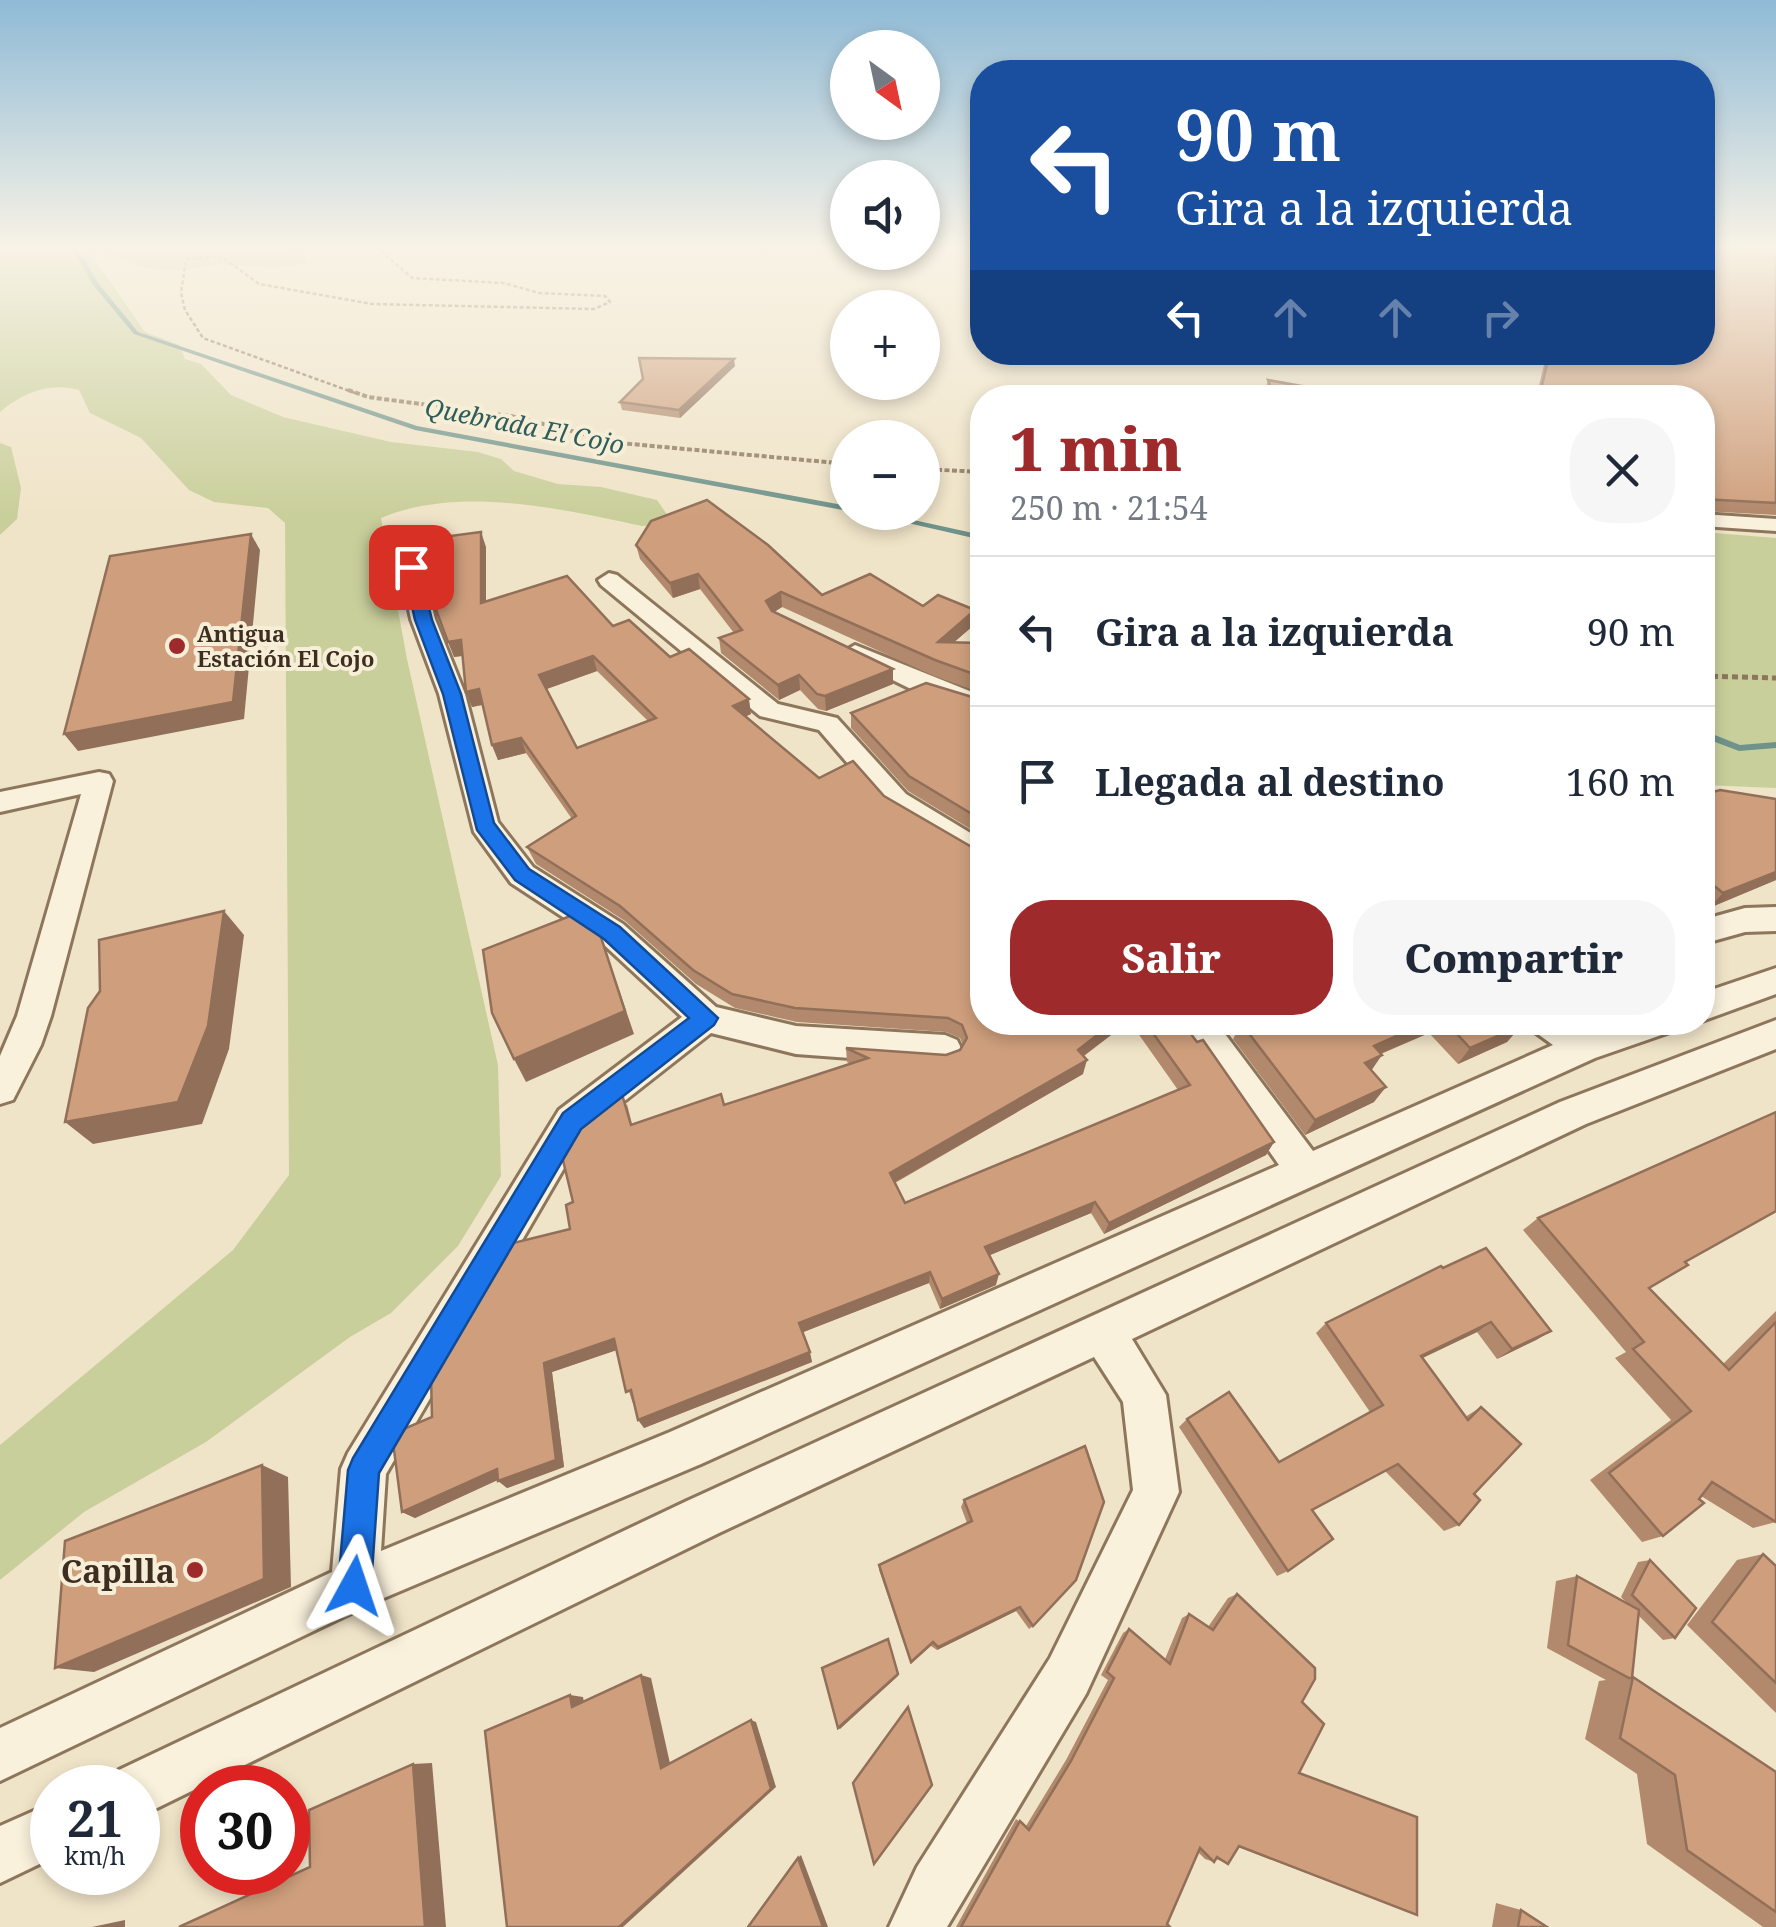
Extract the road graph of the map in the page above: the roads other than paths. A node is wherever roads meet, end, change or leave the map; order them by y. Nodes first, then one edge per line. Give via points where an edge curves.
1 (1715, 521) edge
2 (1776, 526) edge
3 (411, 567) dead end
4 (609, 580) dead end
5 (836, 643) edge
6 (924, 685) junction
7 (892, 698) edge
8 (970, 701) edge
9 (860, 711) edge
10 (828, 724) junction
11 (0, 802) edge
12 (970, 847) edge
13 (1776, 919) edge
14 (1715, 928) edge
15 (1776, 982) edge
16 (1715, 1003) edge
17 (706, 1018) junction
18 (1776, 1034) edge
19 (1206, 1035) edge
20 (1564, 1035) edge
21 (1620, 1035) edge
22 (1582, 1048) junction
23 (945, 1050) edge
24 (0, 1089) edge
25 (1306, 1172) junction
26 (1102, 1332) junction
27 (354, 1586) junction
28 (0, 1754) edge
29 (160, 1778) edge
30 (30, 1841) edge
31 (0, 1855) edge
32 (918, 1927) edge

1 - 2 street
3 - 17 street via 484,825 522,875 612,933
4 - 10 street via 769,710
5 - 6 street
6 - 7 street
6 - 8 street
9 - 10 street
10 - 12 street via 896,801
11 - 24 street via 99,781 34,1016
13 - 14 street
15 - 16 street
17 - 23 street via 796,1040
17 - 27 street via 572,1121 364,1470
18 - 26 street via 1573,1113
19 - 25 street
20 - 22 street
21 - 22 street
22 - 25 street
25 - 27 street via 685,1448
26 - 29 street
26 - 32 street via 1144,1395 1156,1492 1068,1676
27 - 28 street
30 - 31 street

